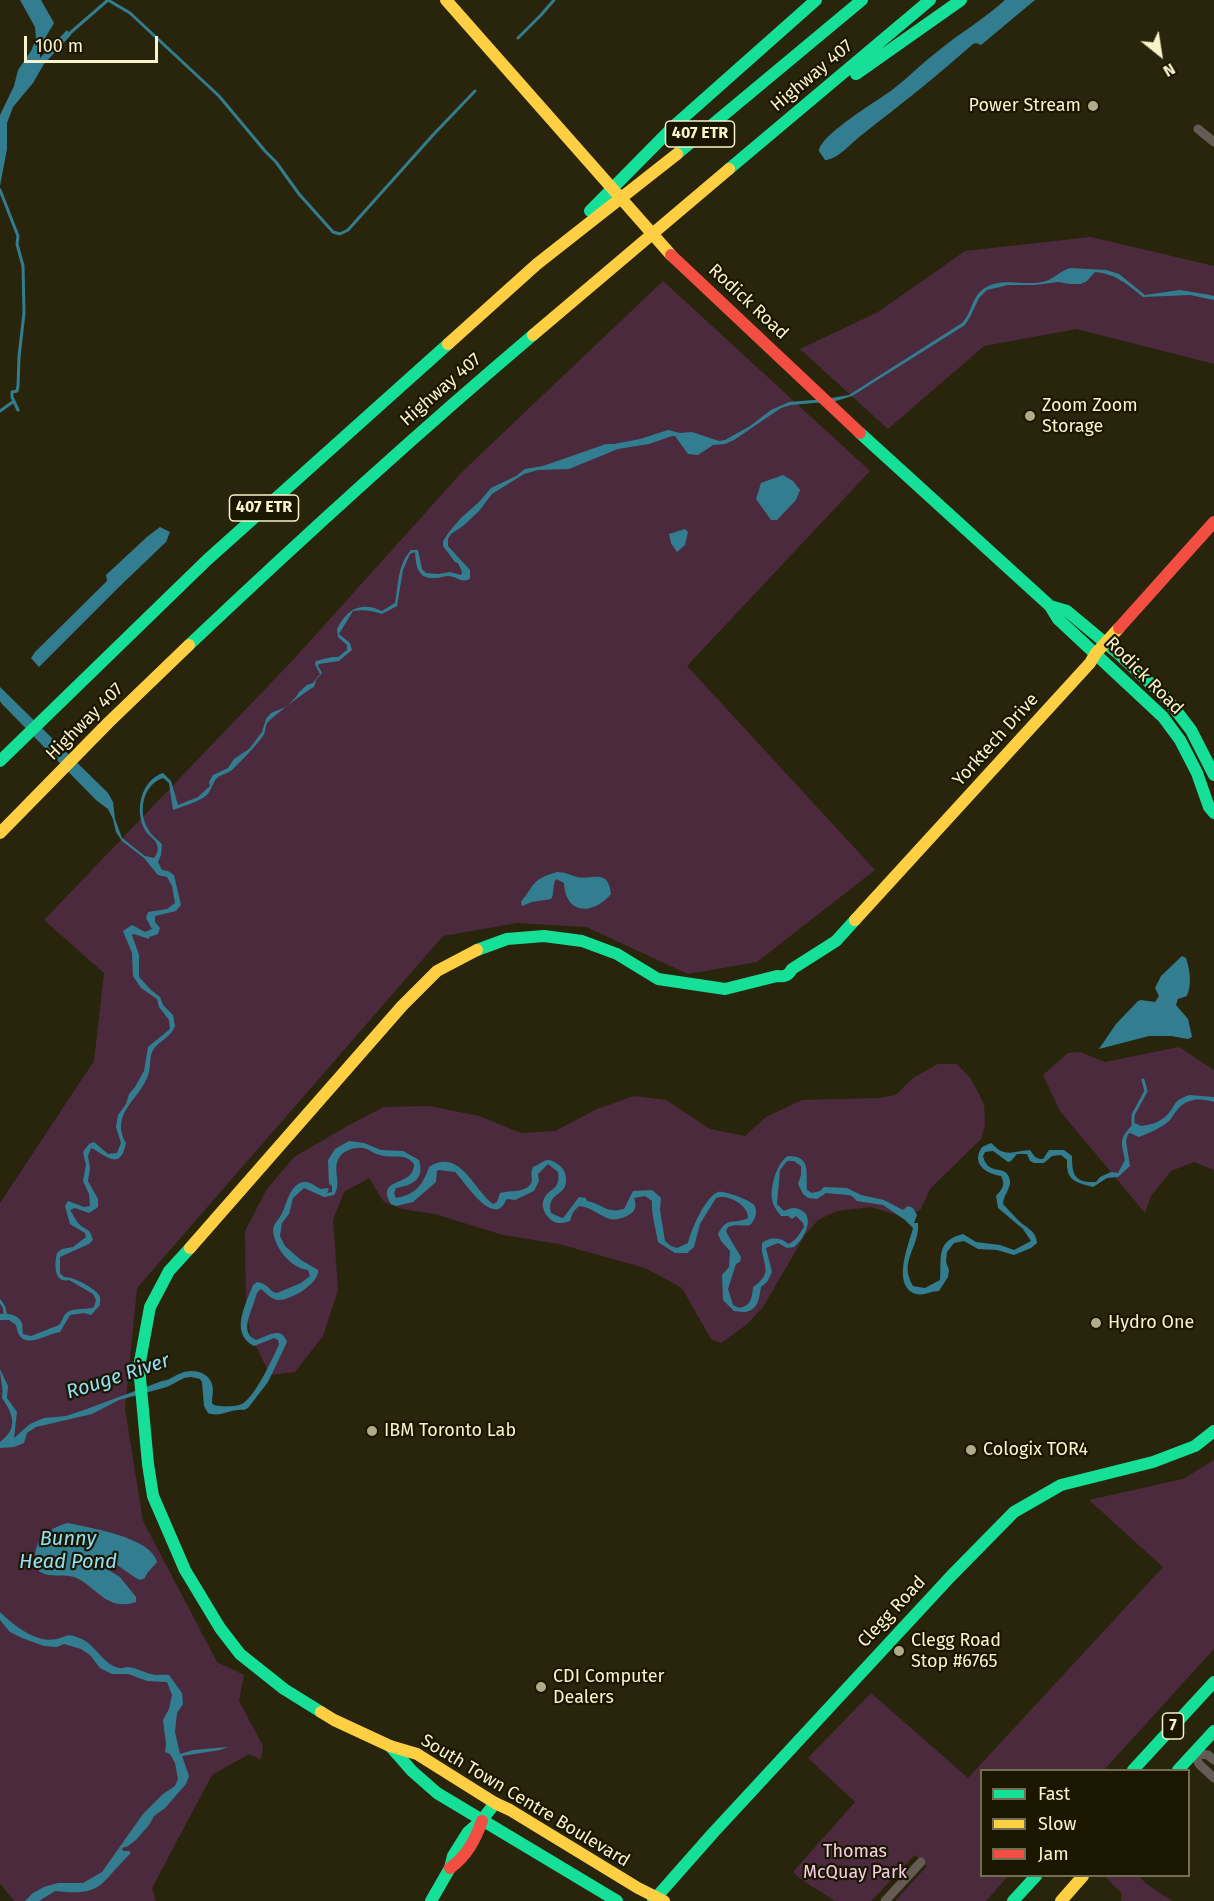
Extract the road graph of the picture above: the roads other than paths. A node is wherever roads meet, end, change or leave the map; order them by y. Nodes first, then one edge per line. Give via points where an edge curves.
1 (446, 0) edge
2 (816, 0) edge
3 (861, 0) edge
4 (930, 0) edge
5 (961, 0) edge
6 (786, 122) junction
7 (1198, 129) dead end
8 (1214, 142) edge
9 (537, 264) junction
10 (1214, 522) edge
11 (1050, 606) junction
12 (1105, 643) junction
13 (1096, 653) junction
14 (0, 761) edge
15 (1214, 775) edge
16 (1214, 813) edge
17 (0, 834) edge
18 (139, 1373) joint
19 (1214, 1431) edge
20 (1214, 1682) edge
21 (1214, 1731) edge
22 (390, 1746) junction
23 (1194, 1753) junction
24 (1214, 1761) edge
25 (434, 1765) junction
26 (1134, 1769) edge
27 (1179, 1769) edge
28 (1214, 1778) edge
29 (425, 1782) junction
30 (495, 1803) junction
31 (482, 1820) junction
32 (921, 1862) dead end
33 (1034, 1877) edge
34 (1081, 1877) edge
35 (658, 1899) edge
36 (431, 1901) edge
37 (616, 1901) edge
38 (885, 1901) edge
39 (1013, 1901) edge
40 (1061, 1901) edge

1 - 11 main road, Rodick Road via 676,260
2 - 9 main road via 674,126
3 - 9 main road, Highway 407 / 407 ETR
4 - 6 main road, Highway 407 / 407 ETR
5 - 6 main road
6 - 17 main road, Highway 407 / 407 ETR via 465,392 297,543 108,723
7 - 8 street
9 - 14 main road, Highway 407 / 407 ETR via 216,552
10 - 12 main road, Yorktech Drive
11 - 12 main road, Rodick Road via 1067,611
11 - 13 main road, Rodick Road via 1058,620
12 - 13 main road, Yorktech Drive
12 - 15 main road, Rodick Road via 1168,700 1191,730
13 - 16 main road, Rodick Road via 1163,717 1180,740
13 - 18 main road, Yorktech Drive via 836,941 792,969 766,980 725,989 658,979 617,954 582,941 544,936 507,939 478,949 437,972 394,1014 169,1271 150,1307
18 - 22 main road, South Town Centre Boulevard via 153,1496 180,1561 220,1628 240,1654 284,1689 334,1720
19 - 35 main road, Clegg Road via 1195,1446 1153,1462 1061,1485 1014,1512 943,1584
20 - 26 main road, 7
21 - 23 main road, 7
22 - 25 main road, South Town Centre Boulevard via 417,1754
22 - 29 main road
23 - 24 street via 1208,1755
23 - 27 main road, 7
23 - 28 street
25 - 29 main road
25 - 30 main road, South Town Centre Boulevard
29 - 31 main road
30 - 31 main road
30 - 35 main road, South Town Centre Boulevard
31 - 36 main road via 468,1832
31 - 37 main road
32 - 38 street
33 - 39 main road
34 - 40 main road

